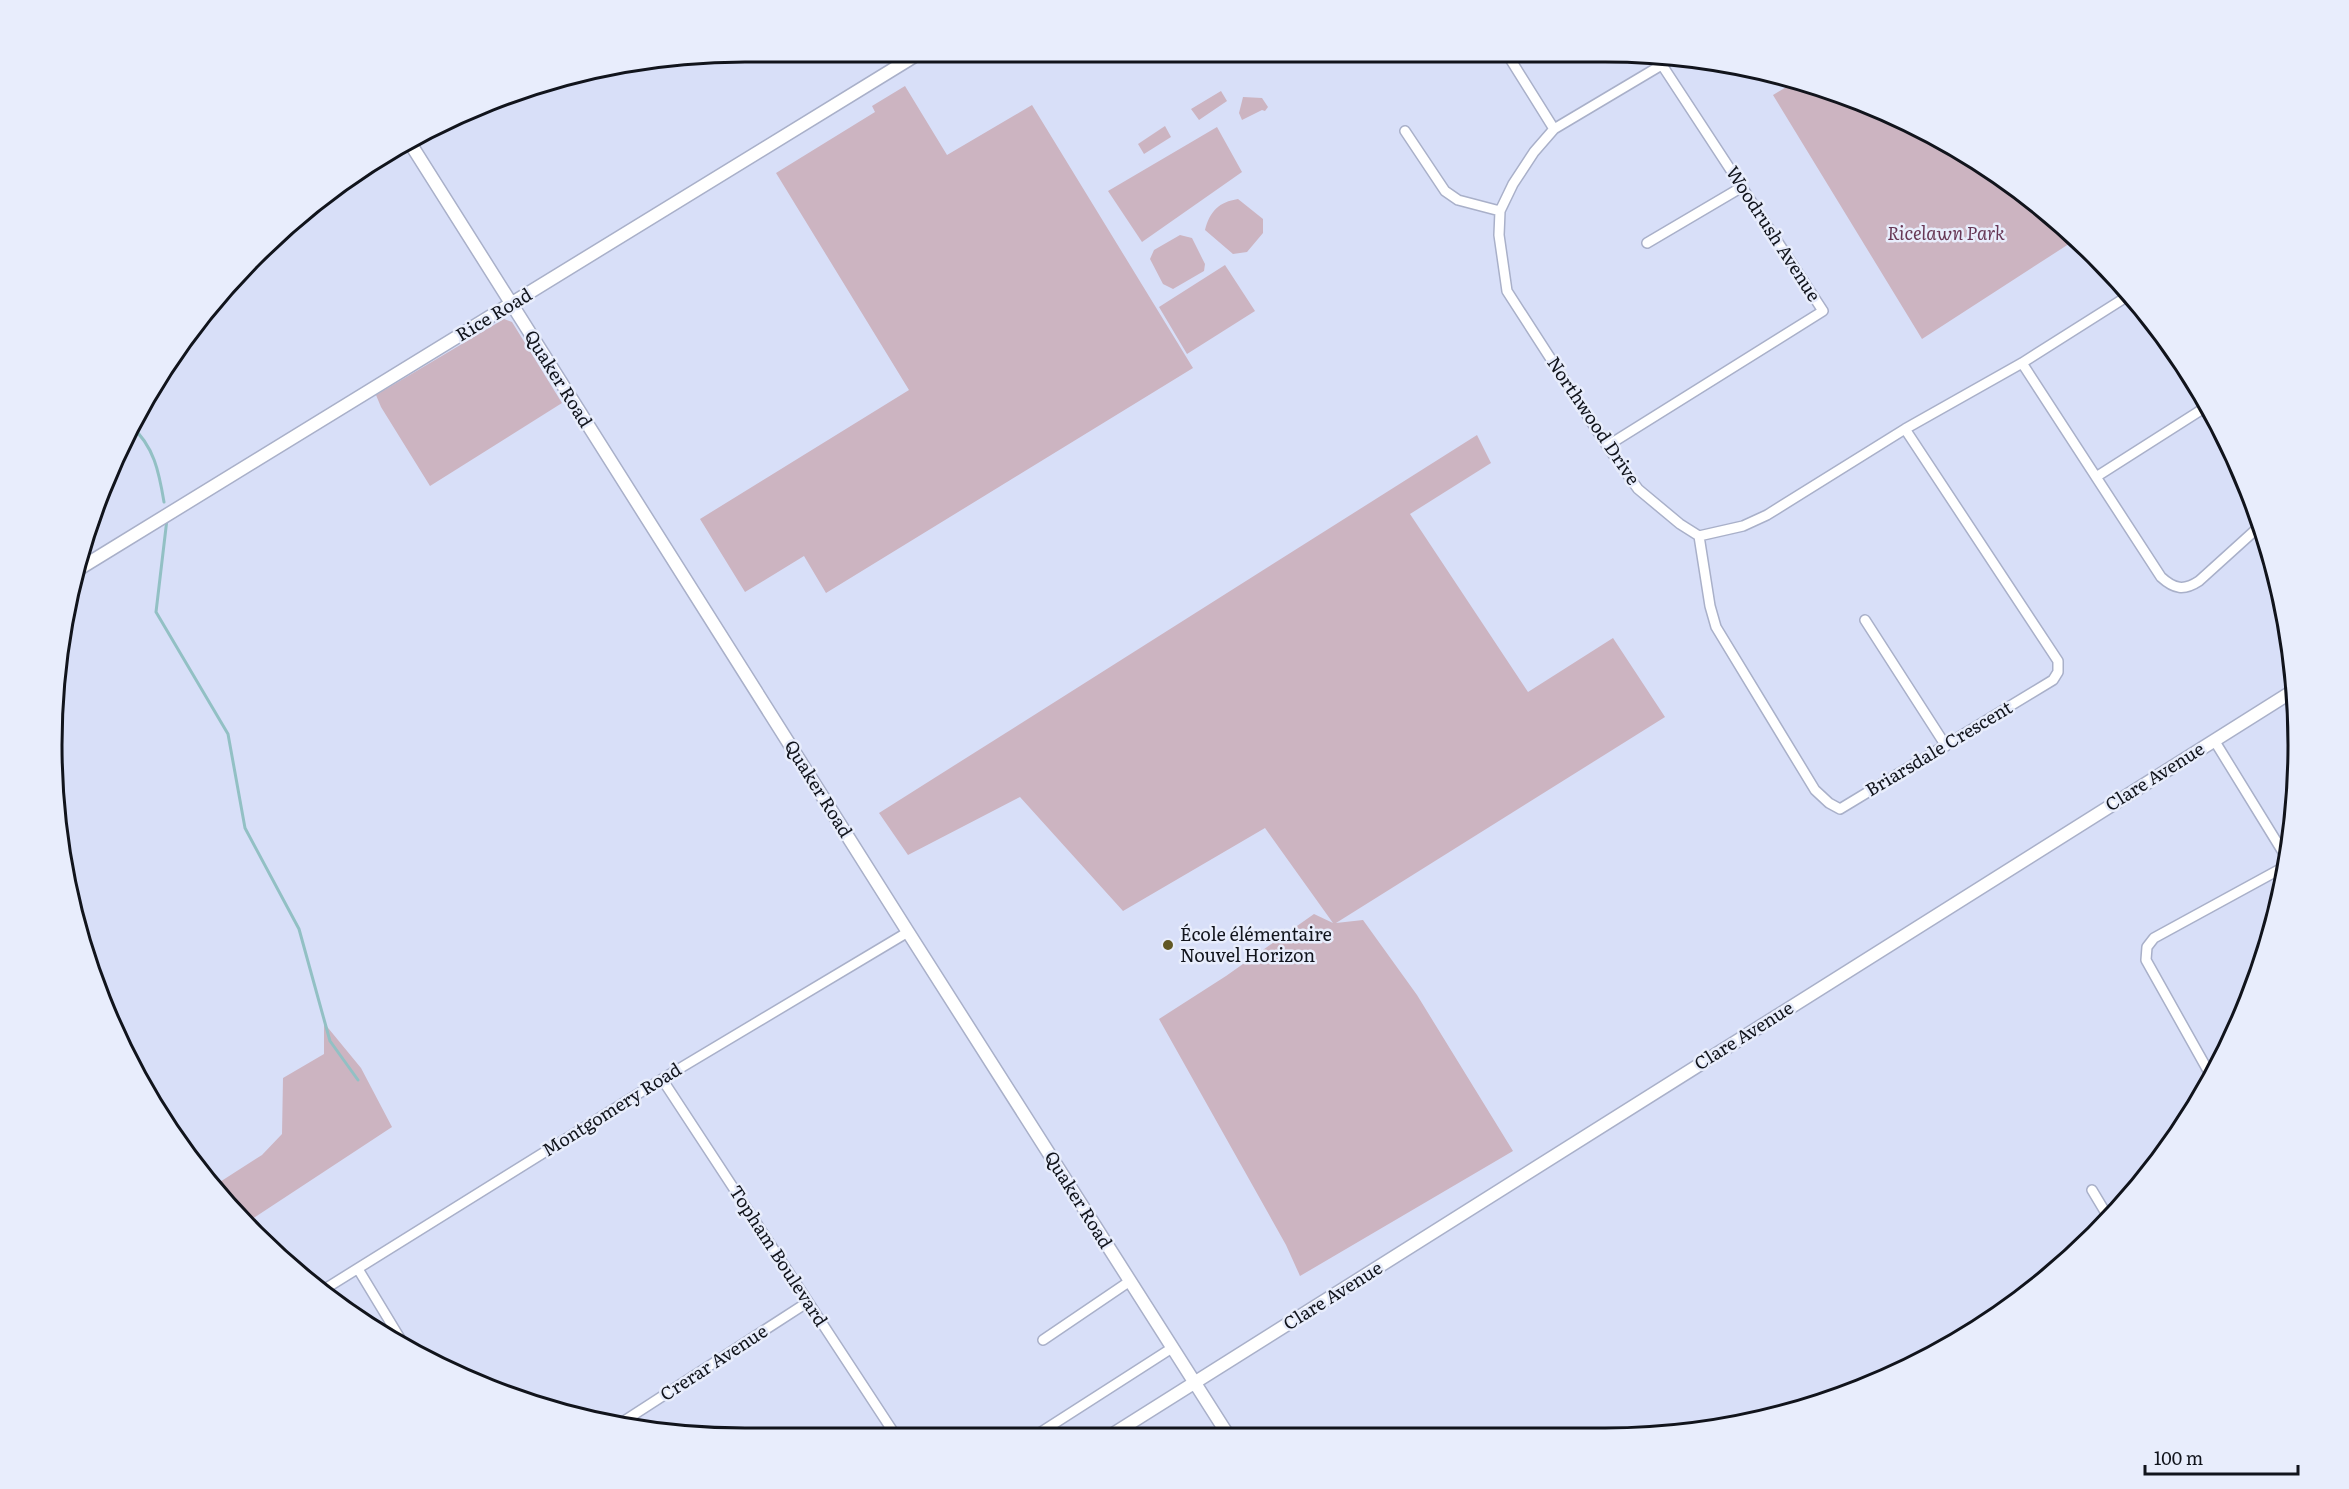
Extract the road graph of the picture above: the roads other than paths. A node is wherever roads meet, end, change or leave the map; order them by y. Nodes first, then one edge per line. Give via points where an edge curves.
1 (905, 62) edge
2 (1512, 62) edge
3 (1662, 65) joint
4 (1554, 129) junction
5 (1405, 131) dead end
6 (413, 148) edge
7 (1742, 188) junction
8 (1500, 211) junction
9 (1647, 243) dead end
10 (2122, 299) edge
11 (511, 304) junction
12 (2022, 363) junction
13 (2200, 411) edge
14 (1905, 429) junction
15 (1607, 446) junction
16 (2096, 477) junction
17 (2253, 532) edge
18 (1700, 536) junction
19 (86, 565) edge
20 (1865, 620) dead end
21 (2286, 696) edge
22 (2214, 740) junction
23 (1946, 746) junction
24 (2280, 846) edge
25 (2275, 872) edge
26 (908, 932) junction
27 (2206, 1068) edge
28 (662, 1079) junction
29 (2092, 1190) dead end
30 (2104, 1210) edge
31 (358, 1269) junction
32 (1130, 1281) junction
33 (329, 1286) edge
34 (808, 1302) junction
35 (396, 1331) edge
36 (1043, 1340) dead end
37 (1172, 1348) junction
38 (1195, 1383) junction
39 (630, 1417) edge
40 (891, 1428) edge
41 (1047, 1428) edge
42 (1123, 1428) edge
43 (1224, 1428) edge

1 - 11 street, Rice Road
2 - 4 street
3 - 4 street, Northwood Drive
3 - 7 street, Woodrush Avenue
4 - 8 street, Northwood Drive via 1534,152
5 - 8 street via 1445,191 1458,200
6 - 11 street, Quaker Road
7 - 9 street
7 - 15 street, Woodrush Avenue via 1823,311
8 - 15 street, Northwood Drive via 1499,235 1507,291
10 - 12 street
11 - 19 street, Rice Road
11 - 26 street, Quaker Road
12 - 14 street
12 - 16 street
13 - 16 street
14 - 18 street via 1767,515 1743,526
14 - 23 street, Briarsdale Crescent via 2058,661 2053,680
15 - 18 street, Northwood Drive via 1638,489
16 - 17 street via 2170,586 2187,587 2199,581
18 - 23 street, Briarsdale Crescent via 1716,627 1815,790 1829,803 1840,809
20 - 23 street
21 - 22 street, Clare Avenue
22 - 24 street
22 - 38 street, Clare Avenue
25 - 27 street via 2154,938 2147,947 2146,960
26 - 28 street, Montgomery Road
26 - 32 street, Quaker Road
28 - 31 street, Montgomery Road
28 - 34 street, Topham Boulevard
29 - 30 street
31 - 33 street, Montgomery Road
31 - 35 street
32 - 36 street
32 - 37 street, Quaker Road
34 - 39 street, Crerar Avenue
34 - 40 street, Topham Boulevard
37 - 38 street, Quaker Road
37 - 41 street
38 - 42 street, Clare Avenue
38 - 43 street, Quaker Road

